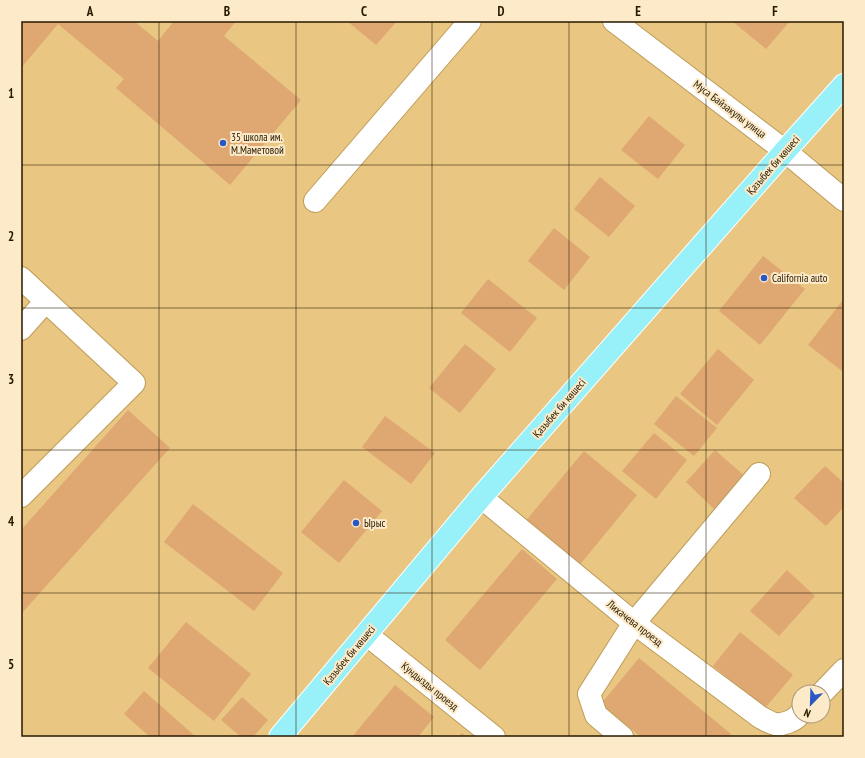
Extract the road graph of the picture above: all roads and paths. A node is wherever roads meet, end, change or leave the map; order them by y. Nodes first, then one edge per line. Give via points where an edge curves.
1 (470, 21) edge
2 (614, 21) edge
3 (844, 85) edge
4 (785, 151) junction
5 (844, 200) edge
6 (315, 202) dead end
7 (21, 278) edge
8 (46, 301) junction
9 (21, 329) edge
10 (759, 474) dead end
11 (21, 496) edge
12 (481, 497) junction
13 (634, 623) junction
14 (366, 634) junction
15 (844, 670) edge
16 (831, 684) edge
17 (791, 721) edge
18 (280, 737) edge
19 (494, 737) edge
20 (622, 737) edge

1 - 6 street
2 - 4 street, Муса Байзакулы улица
3 - 4 main road, Қазыбек би көшесі
4 - 5 street, Муса Байзакулы улица
4 - 12 main road, Қазыбек би көшесі
7 - 8 street
8 - 9 street
8 - 11 street via 134,383
10 - 13 street
12 - 13 street, Лихачева проезд
12 - 14 main road, Қазыбек би көшесі
13 - 17 street, Лихачева проезд via 764,719 775,724
13 - 20 street via 589,694 596,715
14 - 18 main road, Қазыбек би көшесі
14 - 19 street, Кундызды проезд
15 - 16 street

